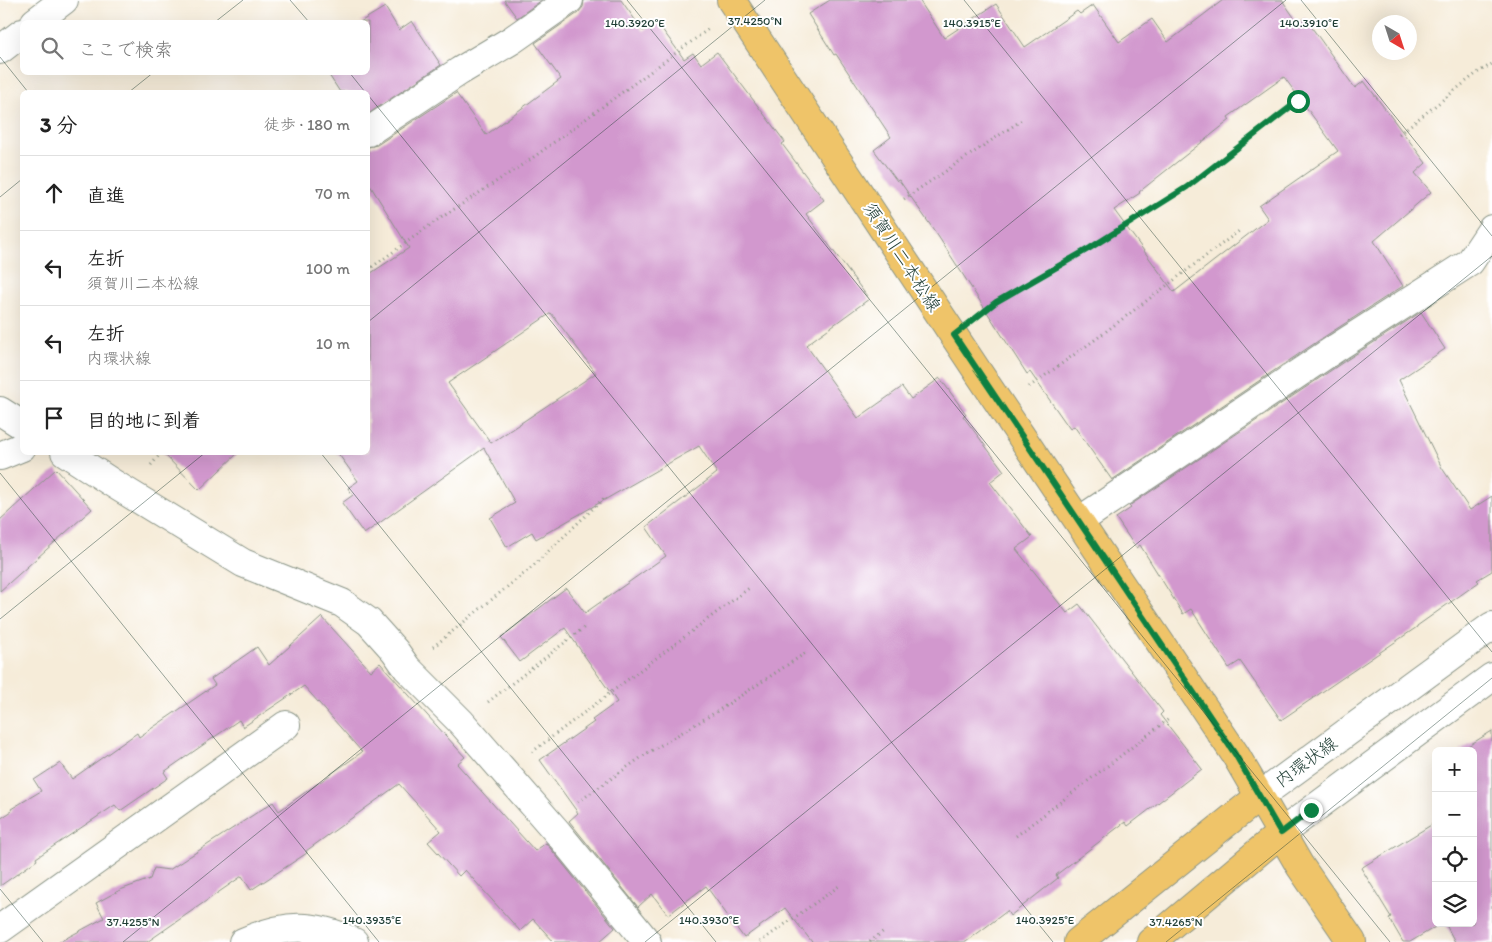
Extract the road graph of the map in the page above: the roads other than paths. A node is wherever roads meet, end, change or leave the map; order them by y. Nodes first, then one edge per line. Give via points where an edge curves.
1 (64, 0) edge
2 (569, 0) edge
3 (734, 4) edge
4 (38, 20) edge
5 (20, 34) edge
6 (0, 50) edge
7 (370, 131) edge
8 (1492, 228) edge
9 (0, 411) edge
10 (20, 424) edge
11 (20, 448) edge
12 (70, 455) edge
13 (0, 456) edge
14 (1079, 521) junction
15 (1492, 626) edge
16 (1492, 677) edge
17 (286, 725) dead end
18 (1260, 796) junction
19 (1281, 833) junction
20 (0, 929) edge
21 (243, 942) edge
22 (354, 942) edge
23 (647, 942) edge
24 (1078, 942) edge
25 (1150, 942) edge
26 (1352, 942) edge

1 - 4 street
2 - 7 street
3 - 14 main road, 須賀川二本松線
5 - 6 street
8 - 14 street via 1470,262
9 - 10 street
11 - 13 street
12 - 23 street via 243,562 324,594 353,609 369,622 407,668 461,722
14 - 18 main road, 須賀川二本松線
15 - 18 street, 内環状線
16 - 19 street
17 - 20 street
18 - 19 main road, 須賀川二本松線
18 - 24 main road, 内環状線
19 - 25 main road
19 - 26 main road, 須賀川二本松線
21 - 22 street via 281,928 300,927

